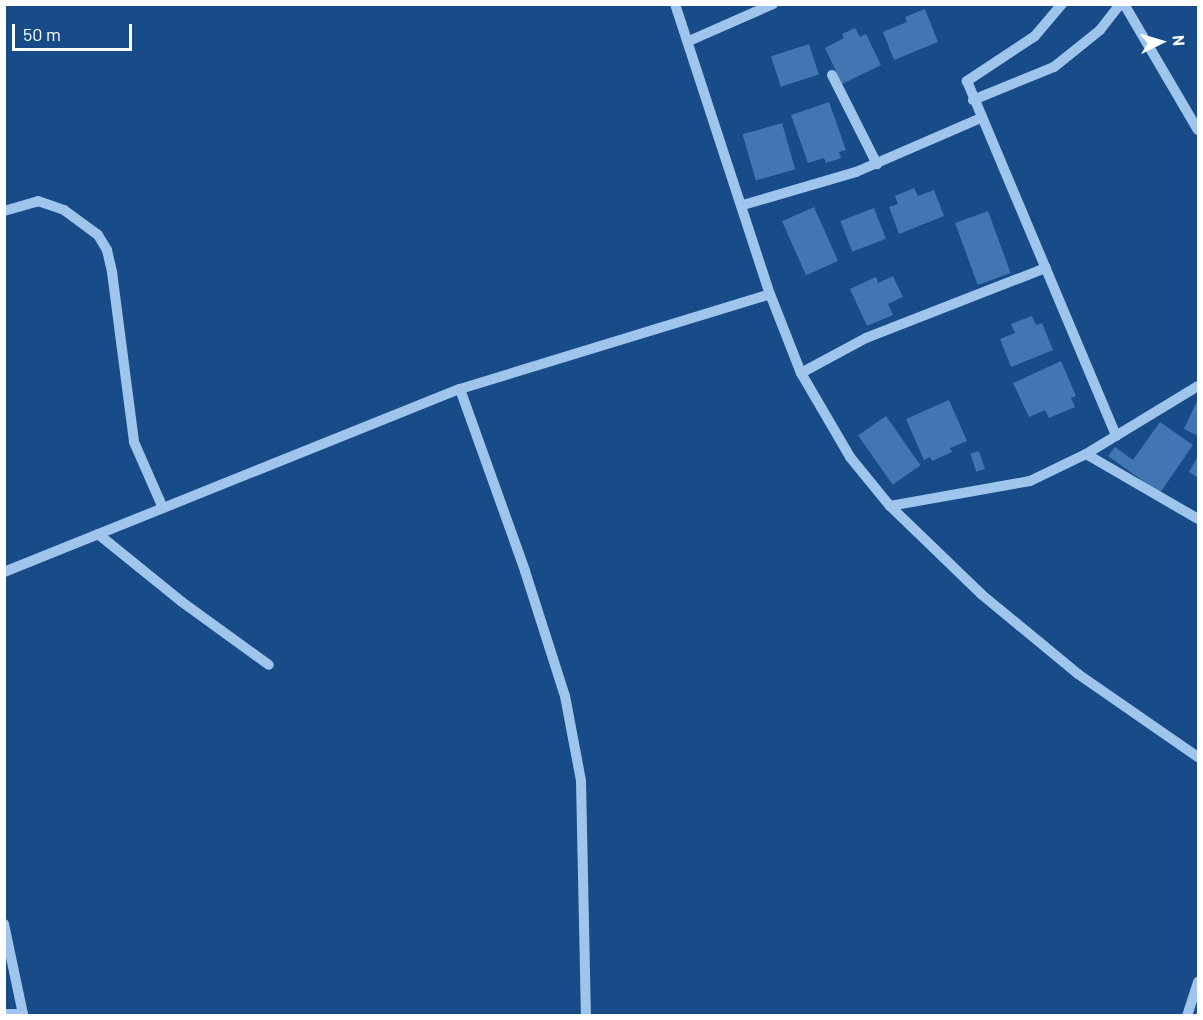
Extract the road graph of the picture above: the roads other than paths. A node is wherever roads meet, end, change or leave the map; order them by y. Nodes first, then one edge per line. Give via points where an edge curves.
1 (675, 4) edge
2 (773, 4) edge
3 (1062, 4) edge
4 (1122, 4) edge
5 (689, 40) junction
6 (832, 75) dead end
7 (973, 100) junction
8 (981, 118) junction
9 (1198, 130) edge
10 (877, 164) junction
11 (743, 205) junction
12 (4, 211) edge
13 (1047, 268) junction
14 (770, 294) junction
15 (801, 373) junction
16 (1198, 386) edge
17 (460, 389) junction
18 (1116, 436) junction
19 (1086, 454) junction
20 (890, 506) junction
21 (163, 508) junction
22 (1198, 519) edge
23 (98, 534) junction
24 (4, 572) edge
25 (269, 665) dead end
26 (1198, 757) edge
27 (4, 924) edge
28 (1198, 982) edge
29 (4, 1014) edge
30 (25, 1015) edge
31 (586, 1016) edge
32 (1187, 1016) edge

1 - 5 street
2 - 5 street
3 - 7 street via 1035,36 968,81
4 - 7 street via 1100,30 1054,67
4 - 9 street
5 - 11 street
6 - 10 street
7 - 8 street
8 - 10 street
8 - 13 street
10 - 11 street
11 - 14 street
12 - 21 street via 38,201 64,210 98,235 107,250 134,442
13 - 15 street via 866,338
13 - 18 street
14 - 15 street
14 - 17 street
15 - 20 street via 850,457
16 - 18 street
17 - 21 street
17 - 31 street via 565,696 581,781
18 - 19 street
19 - 20 street via 1030,481
19 - 22 street
20 - 26 street via 981,594 1078,674
21 - 23 street
23 - 24 street
23 - 25 street
27 - 30 street
28 - 32 street
29 - 30 street

